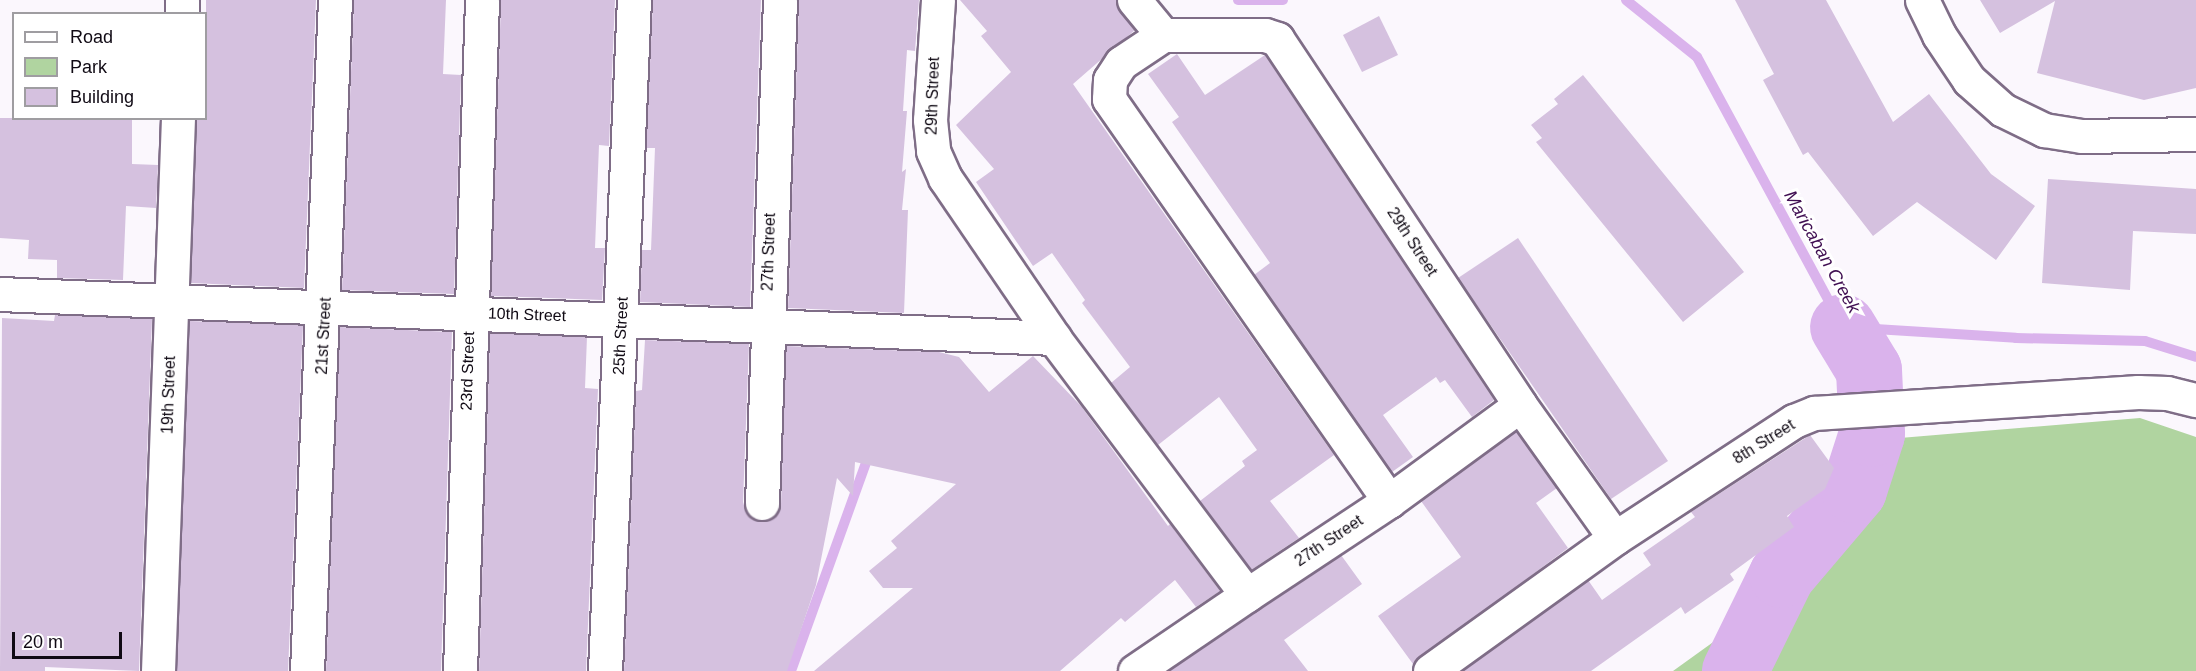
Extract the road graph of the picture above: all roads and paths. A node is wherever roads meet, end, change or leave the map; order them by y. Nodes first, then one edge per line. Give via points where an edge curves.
1 (336, 0) edge
2 (482, 0) edge
3 (634, 0) edge
4 (780, 0) edge
5 (938, 0) edge
6 (1134, 0) edge
7 (1923, 0) edge
8 (1163, 35) junction
9 (178, 120) edge
10 (2196, 134) edge
11 (0, 294) edge
12 (172, 301) junction
13 (325, 307) junction
14 (470, 313) junction
15 (622, 319) junction
16 (766, 324) junction
17 (1054, 338) junction
18 (2196, 400) edge
19 (1520, 405) junction
20 (1389, 501) junction
21 (762, 503) dead end
22 (1615, 538) junction
23 (1247, 595) junction
24 (158, 671) edge
25 (307, 671) edge
26 (460, 671) edge
27 (605, 671) edge
28 (1135, 671) edge
29 (1430, 671) edge

1 - 13 street, 21st Street
2 - 14 street, 23rd Street
3 - 15 street, 25th Street
4 - 16 street, 27th Street
5 - 17 street, 29th Street via 930,120 933,151 945,178
6 - 8 street
7 - 10 street via 1939,35 1969,80 2003,110 2044,130 2082,136
8 - 19 street, 29th Street via 1265,35 1277,39
8 - 20 street via 1121,63 1110,80 1109,99
9 - 12 street, 19th Street
11 - 12 street, 10th Street
12 - 13 street, 10th Street
12 - 24 street, 19th Street
13 - 14 street, 10th Street
13 - 25 street, 21st Street
14 - 15 street, 10th Street
14 - 26 street, 23rd Street
15 - 16 street, 10th Street
15 - 27 street, 25th Street
16 - 17 street, 10th Street
16 - 21 street, 27th Street
17 - 23 street, 29th Street
18 - 22 street, 8th Street via 2138,392 1827,412 1794,421
19 - 20 street, 27th Street
19 - 22 street, 29th Street
20 - 23 street, 27th Street
22 - 29 street, 8th Street
23 - 28 street, 27th Street

